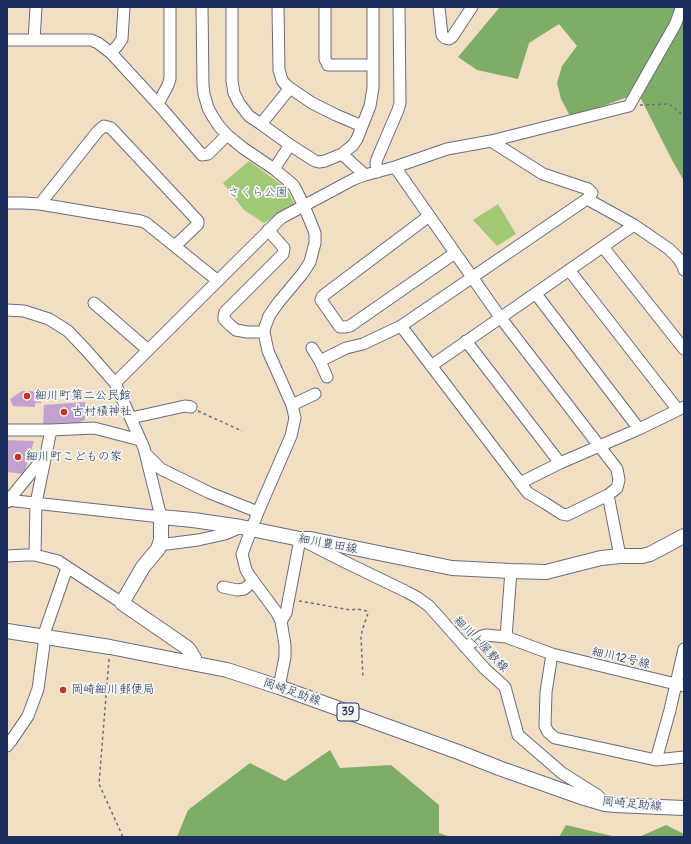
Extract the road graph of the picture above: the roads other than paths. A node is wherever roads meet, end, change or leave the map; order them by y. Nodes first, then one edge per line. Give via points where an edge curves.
1 (36, 7) edge
2 (124, 7) edge
3 (170, 7) edge
4 (202, 7) edge
5 (232, 7) edge
6 (278, 7) edge
7 (325, 7) edge
8 (373, 7) edge
9 (399, 7) edge
10 (439, 7) edge
11 (472, 7) edge
12 (681, 7) edge
13 (7, 40) edge
14 (34, 40) junction
15 (111, 53) junction
16 (372, 65) junction
17 (290, 88) junction
18 (158, 104) junction
19 (261, 124) junction
20 (362, 126) junction
21 (227, 135) junction
22 (491, 141) junction
23 (290, 145) junction
24 (342, 154) junction
25 (395, 167) junction
26 (274, 169) junction
27 (377, 172) junction
28 (364, 175) junction
29 (587, 199) junction
30 (7, 204) edge
31 (40, 204) junction
32 (304, 206) junction
33 (429, 216) junction
34 (634, 226) junction
35 (268, 230) junction
36 (175, 246) junction
37 (603, 247) junction
38 (455, 253) junction
39 (569, 270) junction
40 (684, 270) edge
41 (473, 278) junction
42 (218, 280) junction
43 (536, 294) junction
44 (94, 303) dead end
45 (7, 310) edge
46 (500, 317) junction
47 (401, 326) junction
48 (264, 332) junction
49 (466, 341) junction
50 (312, 348) dead end
51 (684, 349) edge
52 (148, 350) junction
53 (320, 361) junction
54 (431, 366) junction
55 (328, 377) dead end
56 (115, 383) junction
57 (315, 394) dead end
58 (292, 405) junction
59 (191, 407) road end
60 (681, 409) edge
61 (131, 418) junction
62 (639, 429) junction
63 (7, 430) edge
64 (51, 430) junction
65 (140, 440) junction
66 (600, 446) junction
67 (145, 453) junction
68 (46, 455) junction
69 (560, 463) junction
70 (520, 483) junction
71 (608, 495) junction
72 (8, 501) edge
73 (36, 503) junction
74 (258, 512) junction
75 (161, 517) junction
76 (246, 528) junction
77 (684, 536) edge
78 (300, 538) junction
79 (159, 545) junction
80 (35, 555) junction
81 (7, 556) edge
82 (620, 556) junction
83 (67, 568) junction
84 (511, 571) junction
85 (253, 582) junction
86 (223, 587) dead end
87 (122, 603) junction
88 (281, 621) junction
89 (7, 631) edge
90 (44, 637) junction
91 (506, 637) junction
92 (465, 647) junction
93 (684, 649) edge
94 (552, 654) junction
95 (196, 664) junction
96 (680, 685) edge
97 (279, 687) junction
98 (7, 746) edge
99 (684, 757) edge
100 (656, 760) junction
101 (605, 804) junction
102 (684, 808) edge

1 - 14 street
2 - 15 street via 122,38
3 - 18 street via 170,79
4 - 21 street via 204,94 218,126
5 - 19 street via 234,93 245,112
6 - 17 street via 279,70 282,80
7 - 16 street via 325,59 328,65
8 - 16 street
9 - 27 street via 400,103 376,162
10 - 11 street via 442,35 449,39
12 - 22 street via 674,25 629,106
13 - 14 street
14 - 15 street via 91,40
15 - 18 street
16 - 20 street via 372,100
17 - 19 street
17 - 20 street via 312,103
18 - 21 street via 202,155 208,154
19 - 23 street
20 - 24 street via 353,145
21 - 26 street
22 - 25 street via 447,149
22 - 29 street via 543,174 588,189 592,193
23 - 24 street via 319,162
23 - 26 street
24 - 28 street
25 - 27 street
25 - 33 street
26 - 32 street via 294,186
27 - 28 street
28 - 32 street
29 - 34 street
29 - 41 street
30 - 31 street
31 - 36 street via 146,223
31 - 36 street via 98,131 104,126 108,127 198,221 198,224
32 - 35 street via 281,218
32 - 48 street via 314,233 315,243 310,262 274,309
33 - 38 street
33 - 38 street via 324,294 321,300 340,327 350,326
34 - 37 street
34 - 40 street via 669,249 678,258
35 - 42 street
35 - 48 street via 284,248 283,254 225,312 224,316 236,330
36 - 42 street
37 - 39 street
37 - 51 street
38 - 41 street
39 - 43 street
39 - 60 street
41 - 46 street
41 - 47 street
42 - 52 street
43 - 46 street
43 - 62 street
44 - 52 street
45 - 56 street via 24,311 49,319 68,331
46 - 49 street
46 - 66 street
47 - 53 street
47 - 54 street
48 - 58 street via 268,351
49 - 54 street
49 - 69 street
50 - 53 street
52 - 56 street
53 - 55 street
54 - 70 street
56 - 61 street
57 - 58 street
58 - 74 street via 295,418 291,436
59 - 61 street via 184,406
60 - 62 street
61 - 65 street
62 - 66 street
63 - 64 street
64 - 65 street via 94,428
64 - 68 street
65 - 67 street
66 - 69 street
66 - 71 street via 619,473 617,488
67 - 74 street via 166,472
67 - 75 street
68 - 72 street
68 - 73 street
69 - 70 street
70 - 71 street via 528,492 567,515
71 - 82 street
72 - 73 street
73 - 75 street
73 - 80 street
74 - 76 street
75 - 76 main road, 細川豊田線
75 - 79 main road
76 - 78 main road, 細川豊田線
76 - 79 street via 198,540
76 - 85 street via 242,554 246,570
77 - 82 main road, 細川豊田線 via 650,554
78 - 84 main road, 細川豊田線 via 452,568
78 - 88 street via 289,600
78 - 92 street, 細川上屋敷線 via 418,598
79 - 87 main road
80 - 81 street
80 - 83 street via 58,561
82 - 84 main road, 細川豊田線 via 601,558 546,572
83 - 87 street
83 - 90 street
84 - 91 street
85 - 86 street via 244,589
85 - 88 street
87 - 95 main road via 186,647
88 - 97 street via 285,657
89 - 90 main road, 岡崎足助線 / 39
90 - 95 main road, 岡崎足助線 / 39
90 - 98 street via 38,689 28,716
91 - 92 street, 細川12号線 via 486,635
91 - 94 street, 細川12号線
92 - 101 street, 細川上屋敷線 via 505,687 518,735 562,773
93 - 96 street
94 - 96 street, 細川12号線
94 - 100 street via 546,692 545,726 548,732 555,738
95 - 97 main road, 岡崎足助線 / 39 via 227,670
96 - 100 street
97 - 101 main road, 岡崎足助線 / 39 via 551,787
99 - 100 street
101 - 102 main road, 岡崎足助線 / 39

